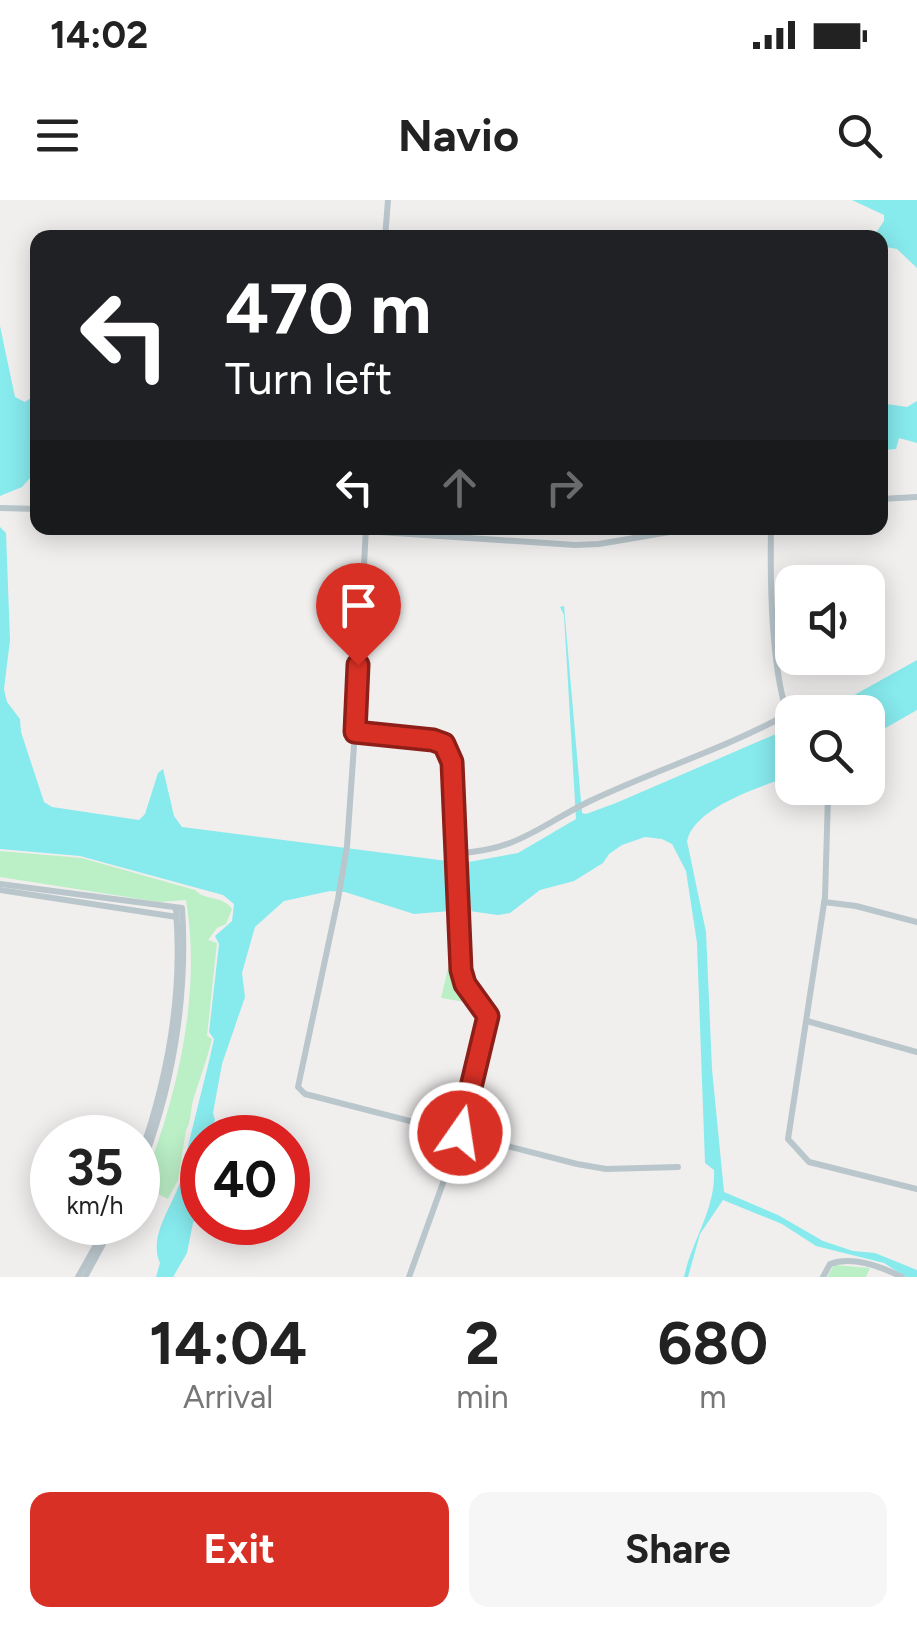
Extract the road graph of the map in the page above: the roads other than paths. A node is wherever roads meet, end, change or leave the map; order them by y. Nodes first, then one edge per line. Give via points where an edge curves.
1 (388, 200) edge
2 (386, 230) edge
3 (917, 496) edge
4 (888, 498) edge
5 (0, 508) edge
6 (30, 510) edge
7 (366, 535) edge
8 (450, 535) edge
9 (652, 535) edge
10 (770, 535) edge
11 (786, 695) edge
12 (775, 727) edge
13 (355, 732) junction
14 (828, 805) edge
15 (456, 854) junction
16 (0, 887) edge
17 (824, 902) junction
18 (180, 913) junction
19 (917, 922) edge
20 (806, 1021) junction
21 (917, 1052) edge
22 (154, 1115) edge
23 (159, 1115) edge
24 (460, 1133) junction
25 (678, 1168) dead end
26 (917, 1189) edge
27 (99, 1245) edge
28 (82, 1277) edge
29 (409, 1277) edge
30 (823, 1277) edge
31 (902, 1277) edge

1 - 2 street
3 - 4 street
5 - 6 street
7 - 13 street
8 - 9 street via 599,544
10 - 11 street via 770,586
12 - 15 street via 592,801 526,838
13 - 15 street via 433,740 449,751
13 - 24 street via 338,899 298,1087
14 - 17 street
15 - 24 street via 465,984 488,1016
16 - 18 street
17 - 19 street
17 - 20 street
18 - 22 street via 173,1024
18 - 23 street via 178,1027
20 - 21 street
20 - 26 street via 788,1138 810,1162
24 - 25 street via 606,1168
24 - 29 street
27 - 28 street
30 - 31 street via 839,1260

